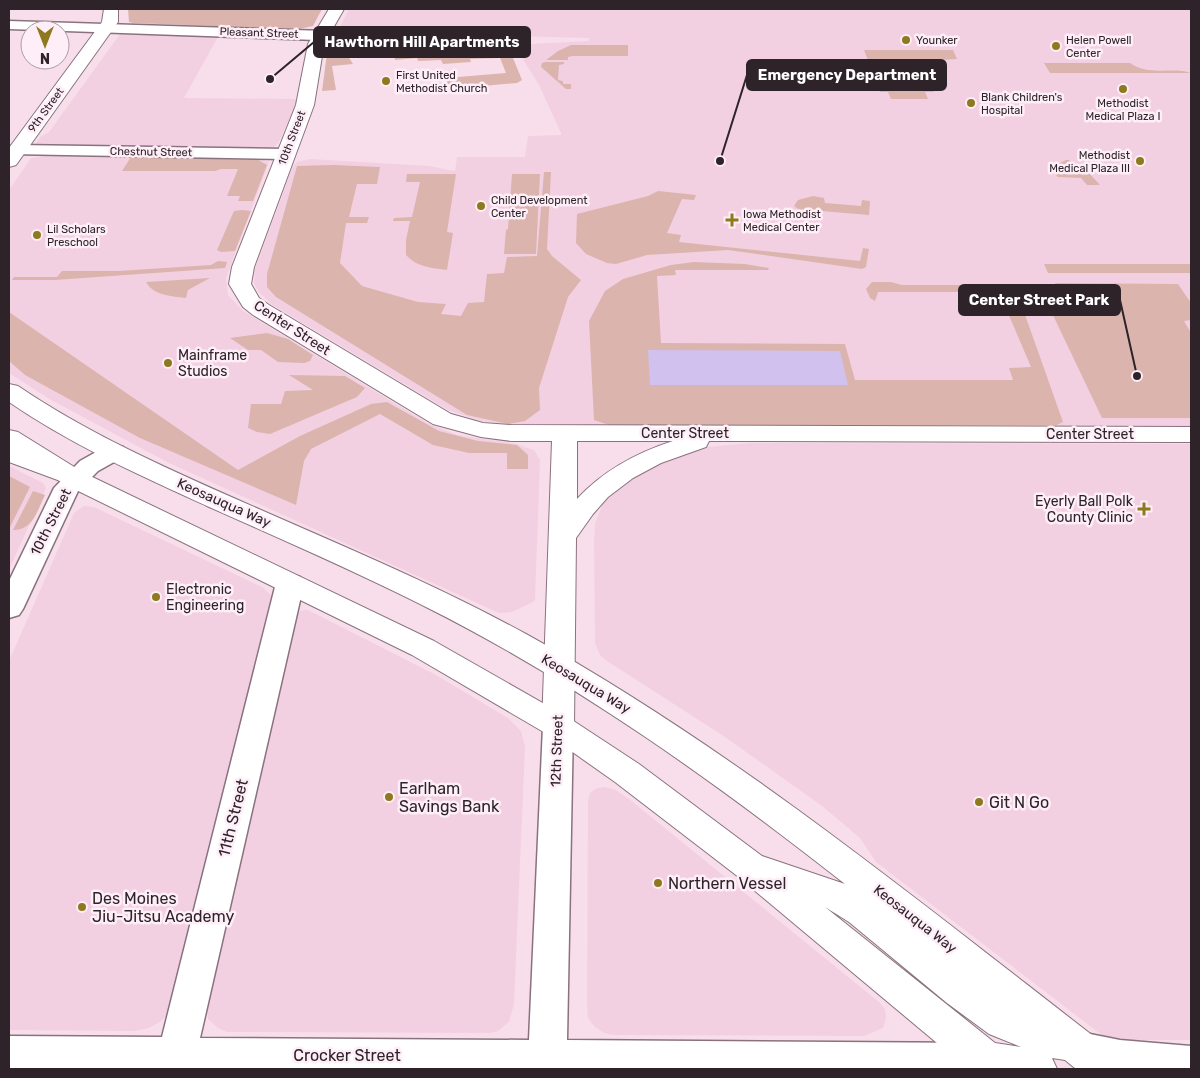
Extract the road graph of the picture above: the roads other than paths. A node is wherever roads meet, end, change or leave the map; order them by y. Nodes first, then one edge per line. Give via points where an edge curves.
1 (111, 9) edge
2 (336, 9) edge
3 (9, 25) edge
4 (106, 28) junction
5 (322, 35) junction
6 (509, 45) dead end
7 (285, 154) junction
8 (13, 156) edge
9 (243, 268) joint
10 (9, 391) edge
11 (728, 433) junction
12 (565, 434) junction
13 (1191, 435) edge
14 (9, 437) edge
15 (114, 452) junction
16 (9, 453) edge
17 (75, 479) junction
18 (562, 538) junction
19 (290, 582) junction
20 (9, 609) edge
21 (559, 668) junction
22 (558, 726) junction
23 (748, 865) junction
24 (9, 1052) edge
25 (177, 1054) junction
26 (1093, 1059) edge
27 (548, 1063) edge
28 (1191, 1063) edge
29 (991, 1064) edge
30 (1037, 1069) edge

1 - 4 main road, 9th Street via 111,19
2 - 5 main road, 10th Street
3 - 4 street, Pleasant Street
4 - 5 street, Pleasant Street
4 - 8 main road, 9th Street
5 - 6 street, Pleasant Street via 486,41
5 - 7 main road, 10th Street via 315,47 304,105
7 - 8 street, Chestnut Street
7 - 9 main road, 10th Street
9 - 12 main road, Center Street via 240,284 251,302 261,310 442,419 496,432
10 - 15 main road, Keosauqua Way via 26,404
11 - 12 main road, Center Street
11 - 13 main road, Center Street
11 - 18 main road via 638,462 587,504
12 - 18 main road, 12th Street
14 - 17 main road
15 - 17 street, 10th Street via 89,466
15 - 21 main road, Keosauqua Way via 435,600 517,642
16 - 17 main road
17 - 19 main road
17 - 20 street, 10th Street via 61,498
18 - 21 main road, 12th Street
19 - 22 main road via 423,648
19 - 25 street, 11th Street
21 - 22 main road, 12th Street
21 - 26 main road, Keosauqua Way via 664,732 737,782
22 - 23 main road via 627,772
22 - 27 street, 12th Street
23 - 26 main road via 828,891 862,912 960,992 1003,1022
23 - 29 main road
24 - 25 street, Crocker Street
25 - 27 street, Crocker Street
26 - 28 street via 1120,1057
27 - 29 street, Crocker Street
29 - 30 main road via 1013,1063

